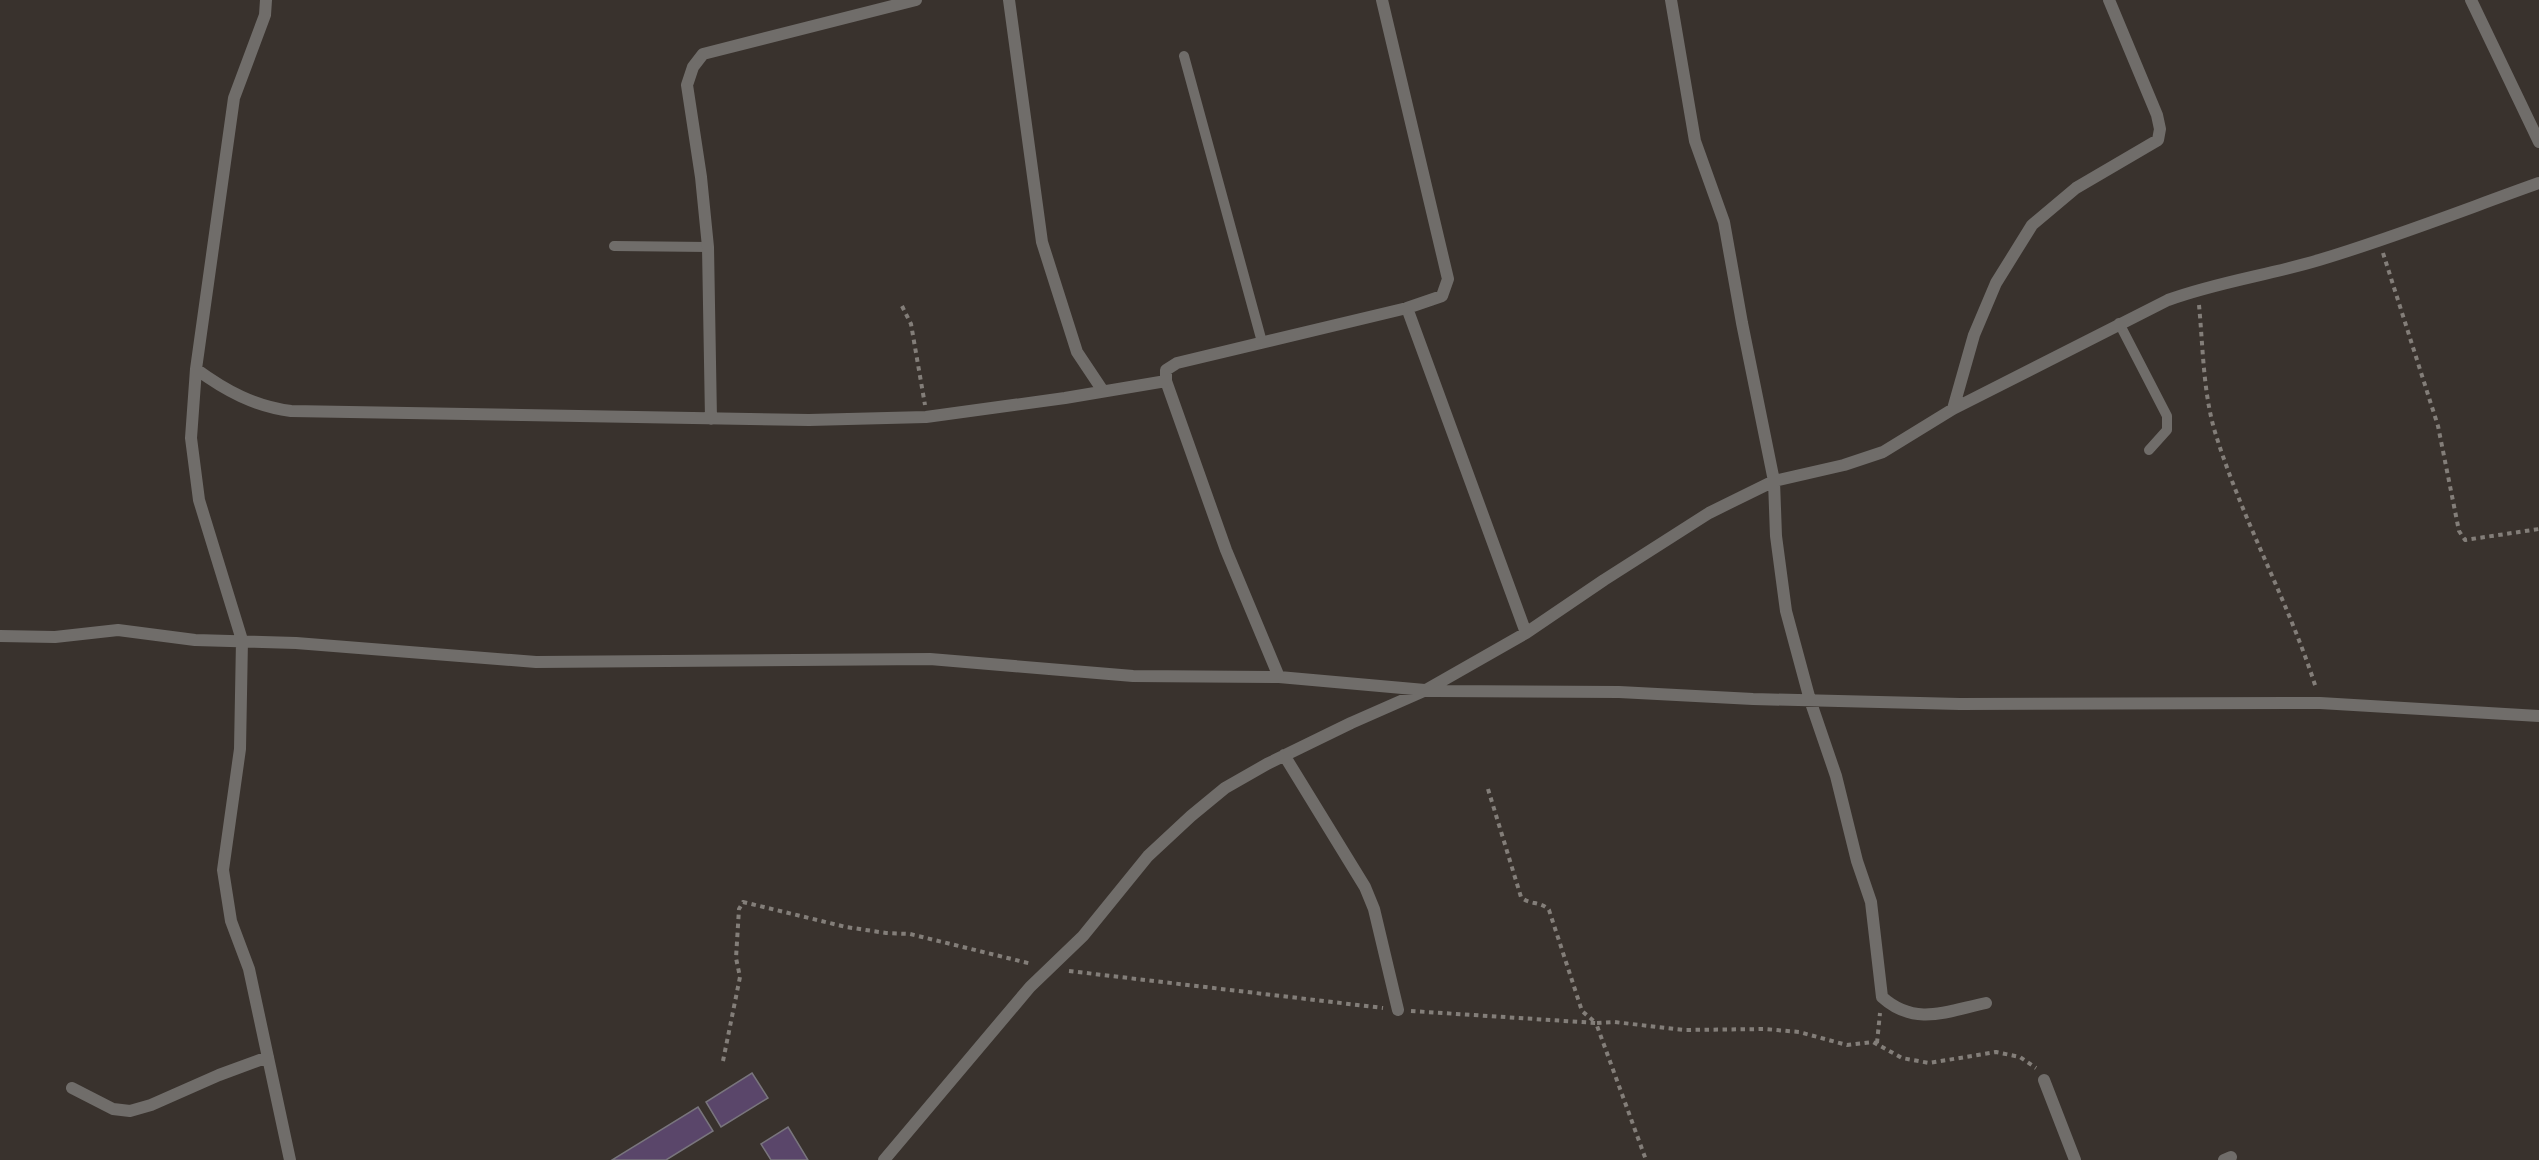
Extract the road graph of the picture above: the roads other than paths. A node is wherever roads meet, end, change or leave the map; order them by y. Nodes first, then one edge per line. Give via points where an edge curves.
1 (266, 0) edge
2 (916, 0) edge
3 (1009, 0) edge
4 (1382, 0) edge
5 (1671, 0) edge
6 (2109, 0) edge
7 (2471, 0) edge
8 (1184, 56) dead end
9 (2539, 142) edge
10 (2539, 183) edge
11 (614, 246) dead end
12 (708, 247) junction
13 (1407, 308) junction
14 (2119, 323) junction
15 (1262, 342) junction
16 (196, 369) junction
17 (1166, 381) junction
18 (1103, 391) junction
19 (1953, 408) junction
20 (711, 419) junction
21 (2149, 450) dead end
22 (1774, 481) junction
23 (1526, 633) junction
24 (0, 636) edge
25 (242, 640) junction
26 (1279, 677) junction
27 (1426, 690) junction
28 (1810, 700) junction
29 (2539, 716) edge
30 (1284, 755) junction
31 (1986, 1003) dead end
32 (1398, 1010) road end
33 (268, 1057) junction
34 (2044, 1080) road end
35 (72, 1088) dead end
36 (290, 1160) edge
37 (884, 1160) edge
38 (2075, 1160) edge

1 - 16 street via 265,15 234,98
2 - 12 street via 703,54 687,85
3 - 18 street via 1042,242 1077,352
4 - 13 street via 1448,279 1442,296
5 - 22 street via 1695,141 1724,222
6 - 19 street via 2157,115 2158,140 2076,188 2032,225 1996,283 1974,335
7 - 9 street
8 - 15 lane
10 - 14 street via 2379,241 2308,263 2198,289
11 - 12 lane
12 - 20 street
13 - 15 street
13 - 23 street
14 - 19 street
14 - 21 lane via 2167,416 2167,430
15 - 17 street via 1177,363 1167,370
16 - 20 street via 240,398 267,408 291,411
16 - 25 street via 191,438 200,500
17 - 18 street
17 - 26 street via 1226,550
18 - 20 street via 927,417
19 - 22 street via 1883,452
22 - 23 street via 1689,524
22 - 28 street via 1776,536 1786,611
23 - 27 street
24 - 25 street via 55,637 118,630 195,640
25 - 26 street via 536,662 930,659 1133,676
25 - 33 street via 240,749 223,870 231,921 249,969
26 - 27 street
27 - 28 street via 1620,692
27 - 30 street
28 - 29 street via 1960,704 2320,703
28 - 31 street via 1836,776 1870,902 1882,997 1904,1013 1924,1016
30 - 32 street via 1365,887
30 - 37 street via 1225,788 1148,856 1083,936 1030,987
33 - 35 street via 130,1111 113,1109
33 - 36 street
34 - 38 street

